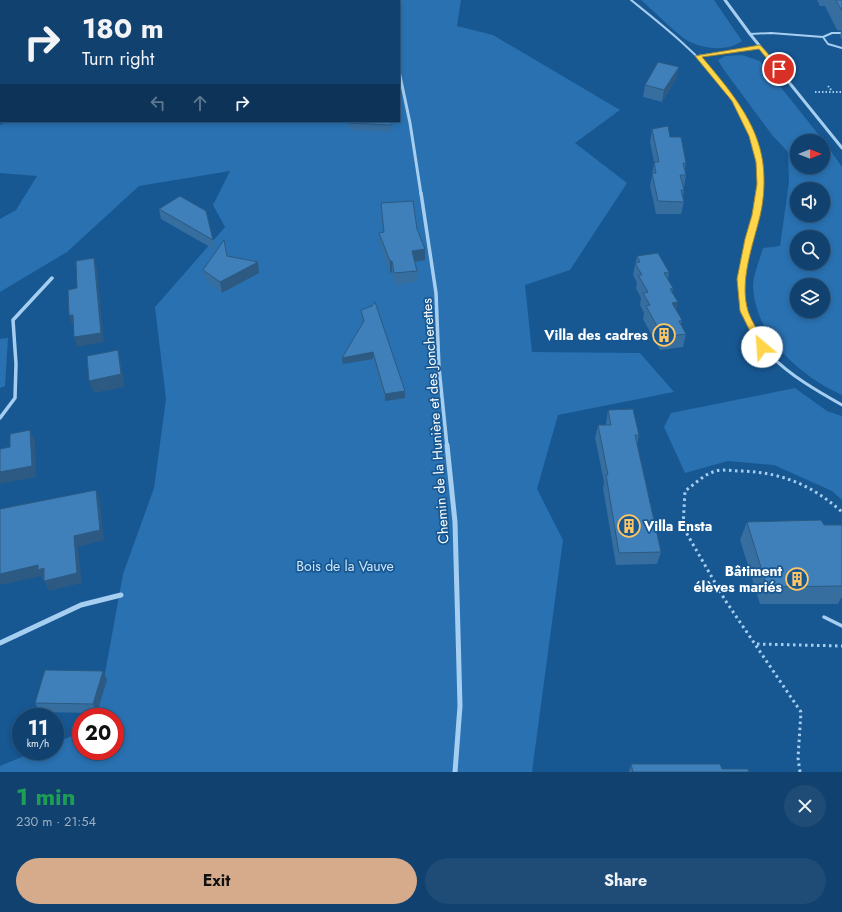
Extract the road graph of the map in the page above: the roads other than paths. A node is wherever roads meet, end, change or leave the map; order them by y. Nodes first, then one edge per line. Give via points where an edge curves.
1 (631, 0) edge
2 (725, 0) edge
3 (842, 32) edge
4 (750, 34) junction
5 (823, 37) junction
6 (760, 47) junction
7 (842, 48) edge
8 (698, 56) junction
9 (400, 76) edge
10 (842, 148) edge
11 (52, 278) dead end
12 (842, 405) edge
13 (0, 418) edge
14 (122, 595) dead end
15 (824, 617) dead end
16 (842, 626) edge
17 (0, 644) edge
18 (455, 772) edge

1 - 8 lane
2 - 4 street
3 - 5 lane
4 - 5 lane
4 - 6 street
5 - 7 lane via 829,45
6 - 8 lane
6 - 10 street
8 - 12 lane via 735,101 752,136 760,162 756,215 741,279 744,311 762,347 798,380
9 - 18 street, Chemin de la Hunière et des Joncherettes via 436,293 439,368 455,522 460,706
11 - 13 street via 13,320 15,398
14 - 17 street via 81,605
15 - 16 lane

